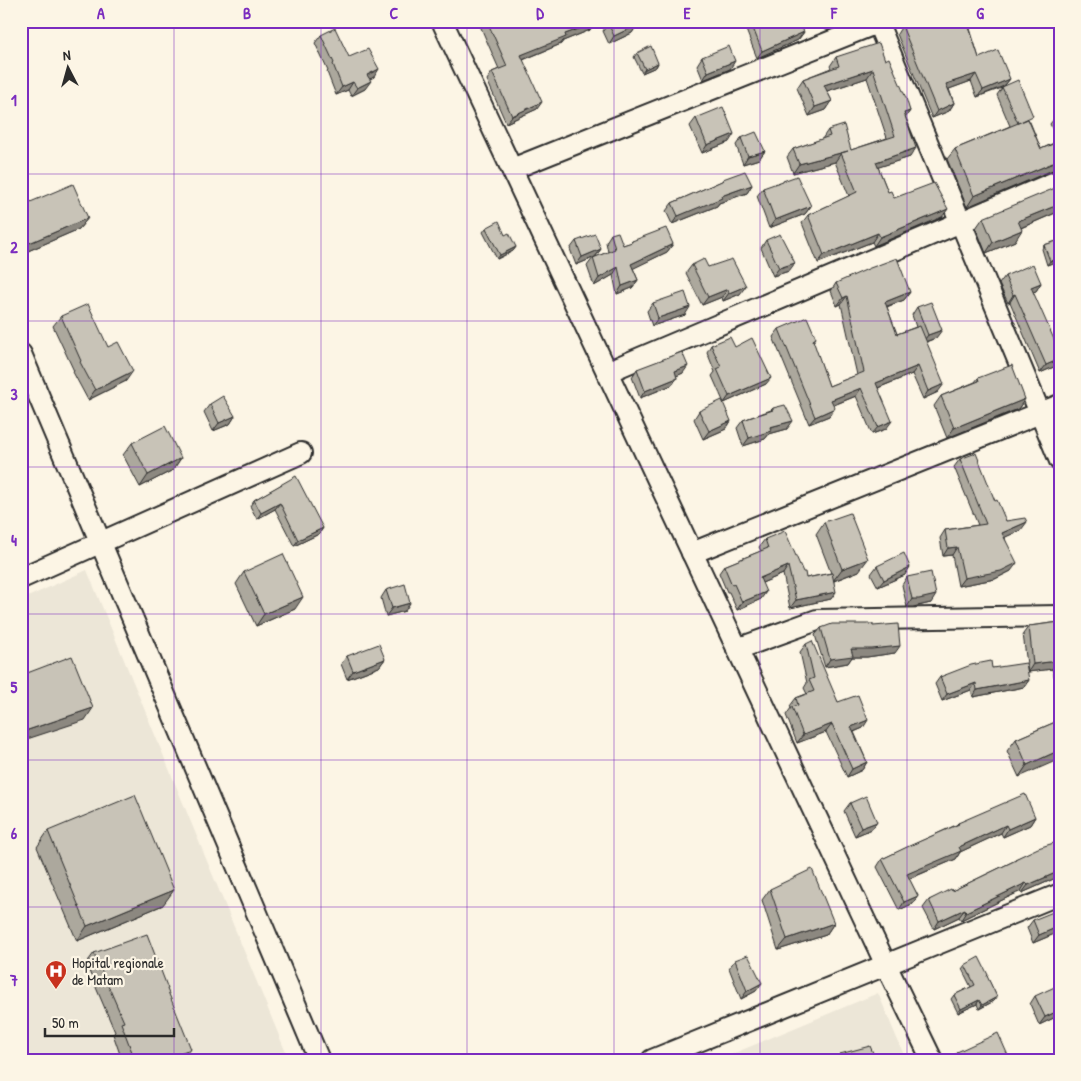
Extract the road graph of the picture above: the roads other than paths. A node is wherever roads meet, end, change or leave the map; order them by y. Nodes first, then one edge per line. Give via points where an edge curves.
1 (442, 21) edge
2 (879, 22) edge
3 (512, 169) junction
4 (1060, 180) edge
5 (960, 222) junction
6 (21, 354) edge
7 (607, 372) junction
8 (1060, 405) edge
9 (1040, 413) junction
10 (301, 453) dead end
11 (1060, 461) edge
12 (100, 542) junction
13 (692, 553) junction
14 (21, 578) edge
15 (1060, 616) edge
16 (737, 649) junction
17 (1060, 894) edge
18 (886, 965) junction
19 (319, 1060) edge
20 (652, 1060) edge
21 (932, 1060) edge

1 - 3 street
2 - 3 street
2 - 5 street
3 - 7 street
4 - 5 street
5 - 7 street
5 - 9 street
6 - 12 street
7 - 13 street
8 - 9 street
9 - 11 street
9 - 13 street
10 - 12 street
12 - 14 street
12 - 19 street
13 - 16 street
15 - 16 street via 817,620
16 - 18 street
17 - 18 street
18 - 20 street
18 - 21 street

